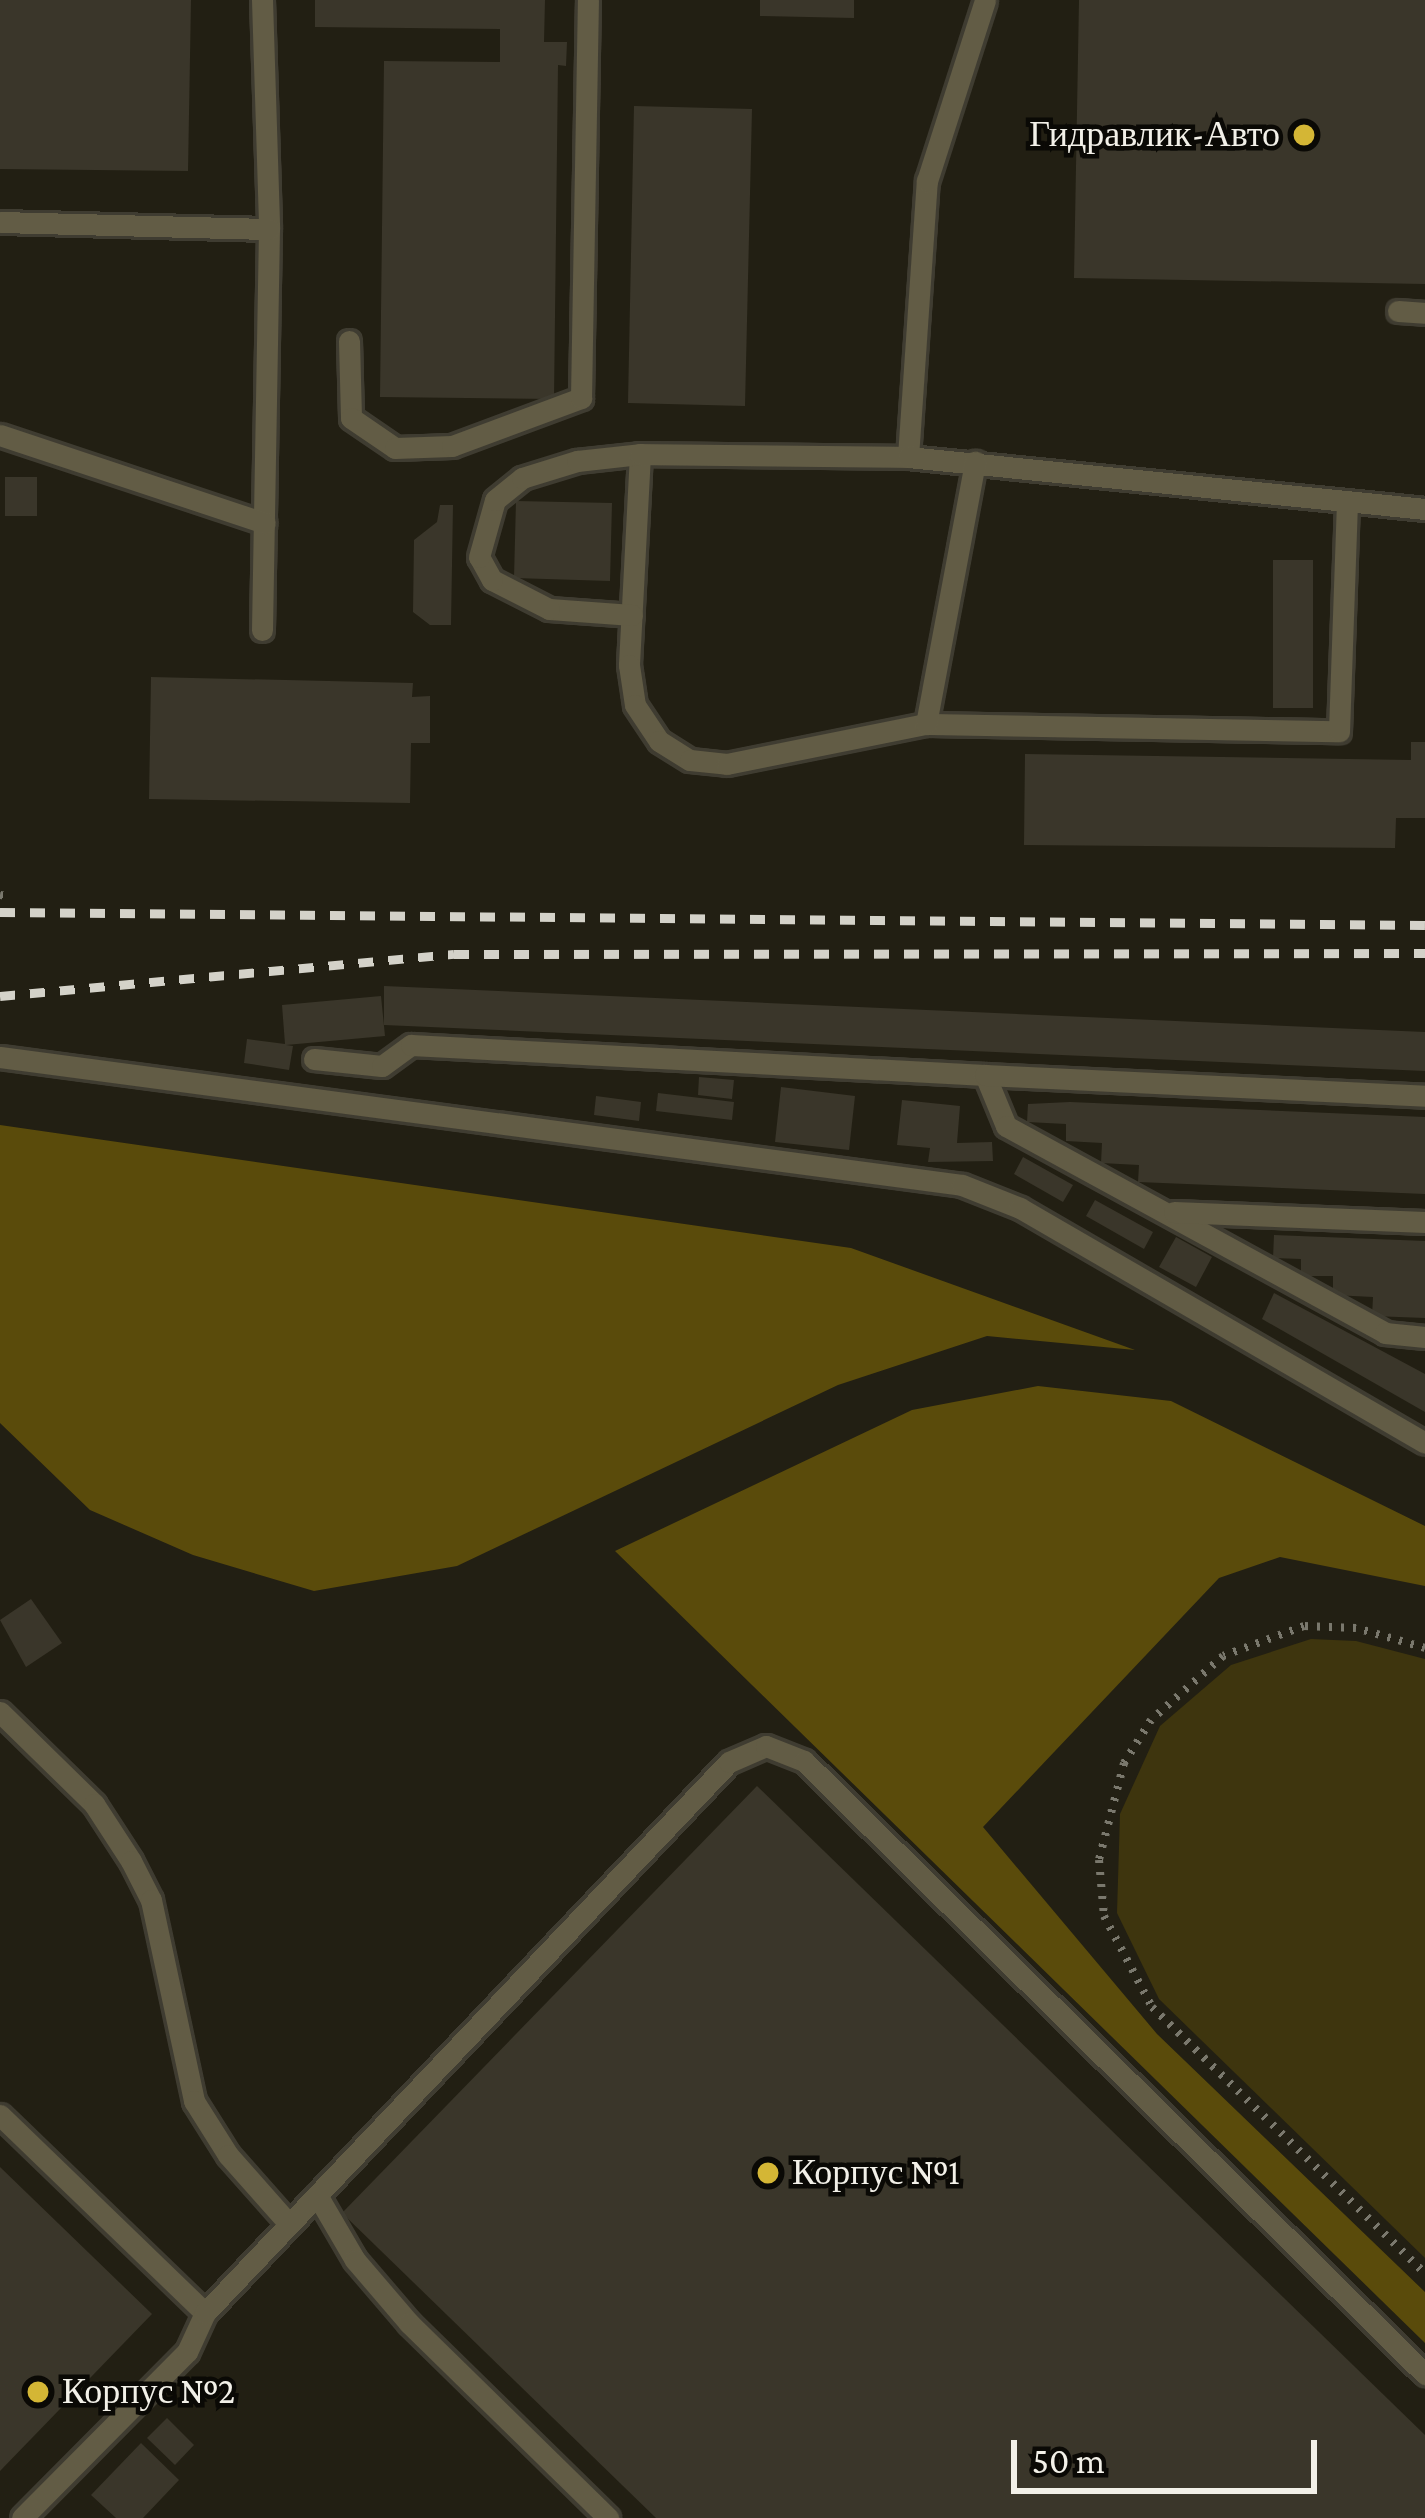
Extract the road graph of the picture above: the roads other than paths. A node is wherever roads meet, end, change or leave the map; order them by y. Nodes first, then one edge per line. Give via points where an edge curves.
1 (262, 0) edge
2 (588, 0) edge
3 (985, 0) edge
4 (0, 222) edge
5 (269, 230) junction
6 (1398, 311) dead end
7 (1425, 313) edge
8 (349, 340) dead end
9 (0, 435) edge
10 (640, 454) junction
11 (908, 457) junction
12 (975, 462) junction
13 (1348, 501) junction
14 (1425, 509) edge
15 (265, 524) junction
16 (632, 615) junction
17 (262, 630) dead end
18 (926, 724) junction
19 (0, 1058) edge
20 (314, 1059) dead end
21 (985, 1076) junction
22 (1425, 1096) edge
23 (1171, 1212) junction
24 (1425, 1222) edge
25 (1425, 1337) edge
26 (1425, 1443) edge
27 (0, 1712) edge
28 (0, 2115) edge
29 (317, 2195) junction
30 (289, 2224) junction
31 (205, 2313) junction
32 (1425, 2374) edge
33 (22, 2518) edge
34 (608, 2518) edge

1 - 5 lane
2 - 8 lane via 580,398 452,446 395,448 351,418
3 - 11 lane via 927,181
4 - 5 lane
5 - 15 lane
6 - 7 lane
9 - 15 lane
10 - 11 lane
10 - 16 lane
10 - 16 lane via 522,478 495,500 478,557 491,580 549,610
11 - 12 lane
12 - 13 lane
12 - 18 lane
13 - 14 lane
13 - 18 lane via 1339,731
15 - 17 lane
16 - 18 lane via 635,705 658,741 690,760 728,764
19 - 26 lane via 962,1185 1020,1208
20 - 21 lane via 382,1066 411,1045
21 - 22 lane
21 - 23 lane via 1006,1126
23 - 24 lane
23 - 25 lane via 1385,1333
27 - 30 lane via 94,1804 131,1862 151,1900 194,2101 228,2155
28 - 31 lane
29 - 30 lane
29 - 32 lane via 729,1762 766,1746 805,1761
29 - 34 lane via 355,2260 409,2323
30 - 31 lane
31 - 33 lane via 187,2352

